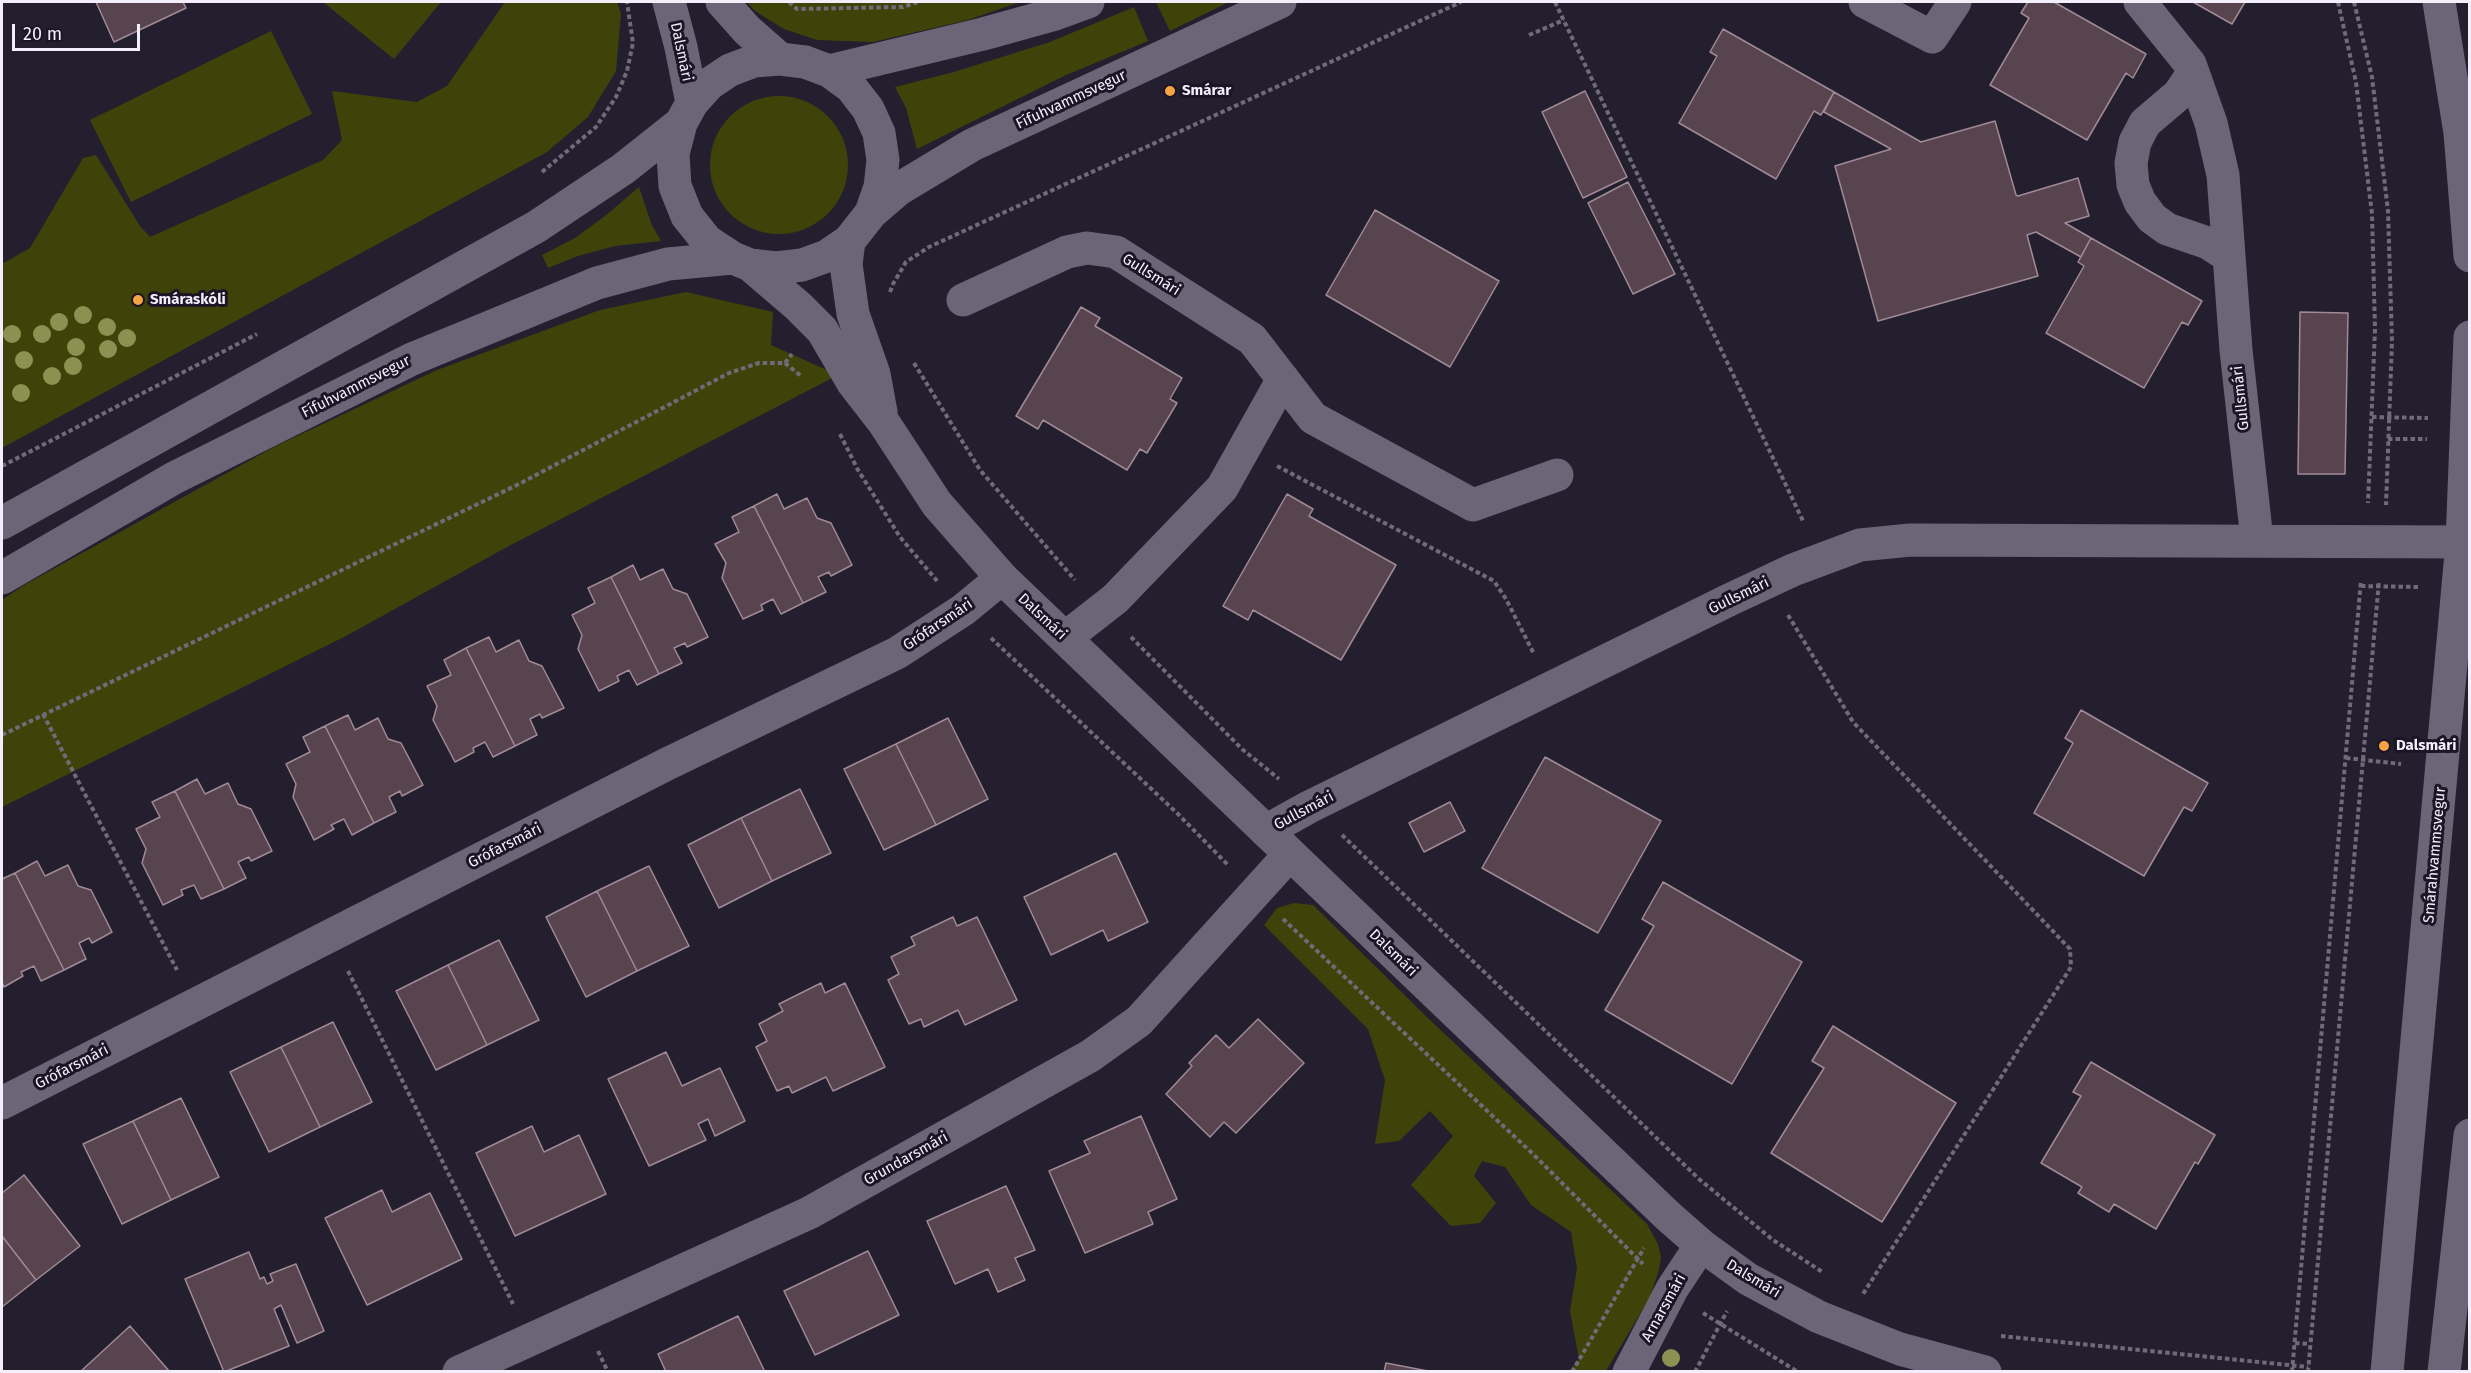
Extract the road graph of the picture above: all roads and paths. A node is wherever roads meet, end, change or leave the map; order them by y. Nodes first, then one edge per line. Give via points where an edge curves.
1 (627, 2) edge
2 (669, 2) edge
3 (722, 2) edge
4 (789, 2) edge
5 (918, 2) edge
6 (1088, 2) edge
7 (1280, 2) edge
8 (1461, 2) edge
9 (1555, 2) edge
10 (1865, 2) edge
11 (1955, 2) edge
12 (2140, 2) edge
13 (2338, 2) edge
14 (2354, 2) edge
15 (2439, 2) edge
16 (1564, 20) junction
17 (1529, 35) dead end
18 (780, 58) junction
19 (829, 71) junction
20 (2193, 73) junction
21 (686, 113) junction
22 (533, 179) dead end
23 (871, 213) junction
24 (849, 241) junction
25 (2228, 256) junction
26 (2469, 256) edge
27 (742, 262) junction
28 (963, 300) dead end
29 (888, 302) dead end
30 (263, 330) dead end
31 (2469, 337) edge
32 (797, 347) dead end
33 (909, 356) dead end
34 (785, 363) junction
35 (1283, 379) junction
36 (810, 382) dead end
37 (2372, 417) junction
38 (2389, 417) junction
39 (2438, 418) dead end
40 (884, 423) junction
41 (838, 431) dead end
42 (2388, 439) junction
43 (2437, 440) dead end
44 (1244, 449) junction
45 (2, 466) edge
46 (1557, 475) dead end
47 (2385, 505) dead end
48 (2368, 506) dead end
49 (2, 523) edge
50 (2257, 540) junction
51 (2466, 542) edge
52 (1821, 558) junction
53 (2362, 575) dead end
54 (2379, 575) dead end
55 (2, 578) edge
56 (1002, 578) junction
57 (1768, 582) junction
58 (2361, 586) junction
59 (942, 587) dead end
60 (2378, 587) junction
61 (2425, 587) dead end
62 (1103, 610) junction
63 (990, 637) dead end
64 (1065, 638) junction
65 (1552, 689) junction
66 (43, 714) junction
67 (2, 735) edge
68 (2346, 758) junction
69 (2363, 760) junction
70 (2401, 764) dead end
71 (1283, 783) dead end
72 (1335, 829) dead end
73 (1266, 831) junction
74 (1290, 854) junction
75 (1256, 893) junction
76 (331, 936) junction
77 (195, 1005) junction
78 (2, 1103) edge
79 (2469, 1135) edge
80 (1648, 1242) dead end
81 (1701, 1245) junction
82 (1637, 1257) junction
83 (1649, 1269) dead end
84 (1831, 1277) dead end
85 (1869, 1300) dead end
86 (513, 1304) dead end
87 (1730, 1306) dead end
88 (1695, 1307) dead end
89 (1719, 1324) junction
90 (1989, 1335) dead end
91 (2295, 1343) junction
92 (2310, 1344) junction
93 (2293, 1365) junction
94 (2308, 1369) edge
95 (459, 1371) edge
96 (1572, 1371) edge
97 (1629, 1371) edge
98 (1695, 1371) edge
99 (1798, 1371) edge
100 (1985, 1371) edge
101 (2292, 1371) edge
102 (2387, 1371) edge
103 (2444, 1371) edge

1 - 22 path via 633,43 616,97 596,127
2 - 21 street, Dalsmári via 681,47
3 - 18 street
4 - 5 path via 797,9 903,7
6 - 19 street via 983,34
7 - 23 street, Fífuhvammsvegur via 972,145 899,189
8 - 29 path via 929,247 906,262
9 - 16 path
10 - 11 street via 1932,38
12 - 20 street, Gullsmári
13 - 37 path via 2356,82 2372,214
14 - 38 path via 2372,77 2388,211 2392,341
15 - 26 street via 2460,133
16 - 17 path
16 - 52 path
18 - 19 street
18 - 21 street via 754,61 730,70 709,84
19 - 23 street via 850,87 868,109 879,134 883,160 880,187
20 - 25 street, Gullsmári via 2211,123 2223,175
20 - 25 street via 2180,94 2145,123 2130,163 2133,185 2152,218 2167,229 2208,243
21 - 27 street via 673,154 675,186 687,216 707,241
21 - 49 street via 623,169 536,227
23 - 24 street
24 - 27 street via 827,256 802,265 776,268
24 - 40 street, Dalsmári via 846,264 853,314 874,374
25 - 50 street, Gullsmári
27 - 40 street, Dalsmári via 822,330 853,383
27 - 55 street, Fífuhvammsvegur via 668,264 597,283 412,359 174,478
28 - 35 street, Gullsmári via 1067,252 1087,248 1116,252 1252,339
30 - 45 path
31 - 51 street, Smárahvammsvegur
32 - 34 path
33 - 62 path via 980,470 1053,558
34 - 36 path
34 - 66 path via 759,363 729,373 517,485
35 - 44 street
35 - 46 street, Gullsmári via 1313,418 1473,505
37 - 38 path
37 - 48 path
38 - 39 path
38 - 42 path
40 - 56 street, Dalsmári via 937,504
41 - 59 path via 900,537
42 - 43 path
42 - 47 path
44 - 62 street via 1222,488
44 - 65 path via 1494,581
50 - 51 street, Gullsmári
50 - 52 street, Gullsmári via 1910,540 1860,545
51 - 102 street, Smárahvammsvegur
52 - 57 street, Gullsmári
53 - 58 path
54 - 60 path
56 - 64 street, Dalsmári
56 - 76 street, Grófarsmári via 963,610 897,653 667,764
57 - 65 street, Gullsmári
57 - 85 path via 1853,722 2070,949 2071,967 1861,1297
58 - 60 path
58 - 68 path
60 - 61 path
60 - 69 path
62 - 64 street
62 - 71 path via 1242,749
63 - 75 path
64 - 73 street, Dalsmári
65 - 73 street, Gullsmári
66 - 67 path
66 - 77 path
68 - 69 path
68 - 91 path
69 - 70 path
69 - 92 path
72 - 84 path via 1699,1179 1773,1240
73 - 74 street, Dalsmári
74 - 75 street, Grundarsmári
74 - 81 street, Dalsmári
75 - 82 path
75 - 95 street, Grundarsmári via 1139,1021 1090,1056 809,1213
76 - 77 street, Grófarsmári
76 - 86 path
77 - 78 street, Grófarsmári
79 - 103 street
80 - 82 path
81 - 97 street, Arnarsmári via 1672,1289
81 - 100 street, Dalsmári via 1748,1279 1819,1317 1900,1349
82 - 83 path
82 - 96 path
87 - 89 path
88 - 89 path
89 - 98 path
89 - 99 path
90 - 93 path
91 - 92 path
91 - 93 path
92 - 94 path
93 - 94 path
93 - 101 path

